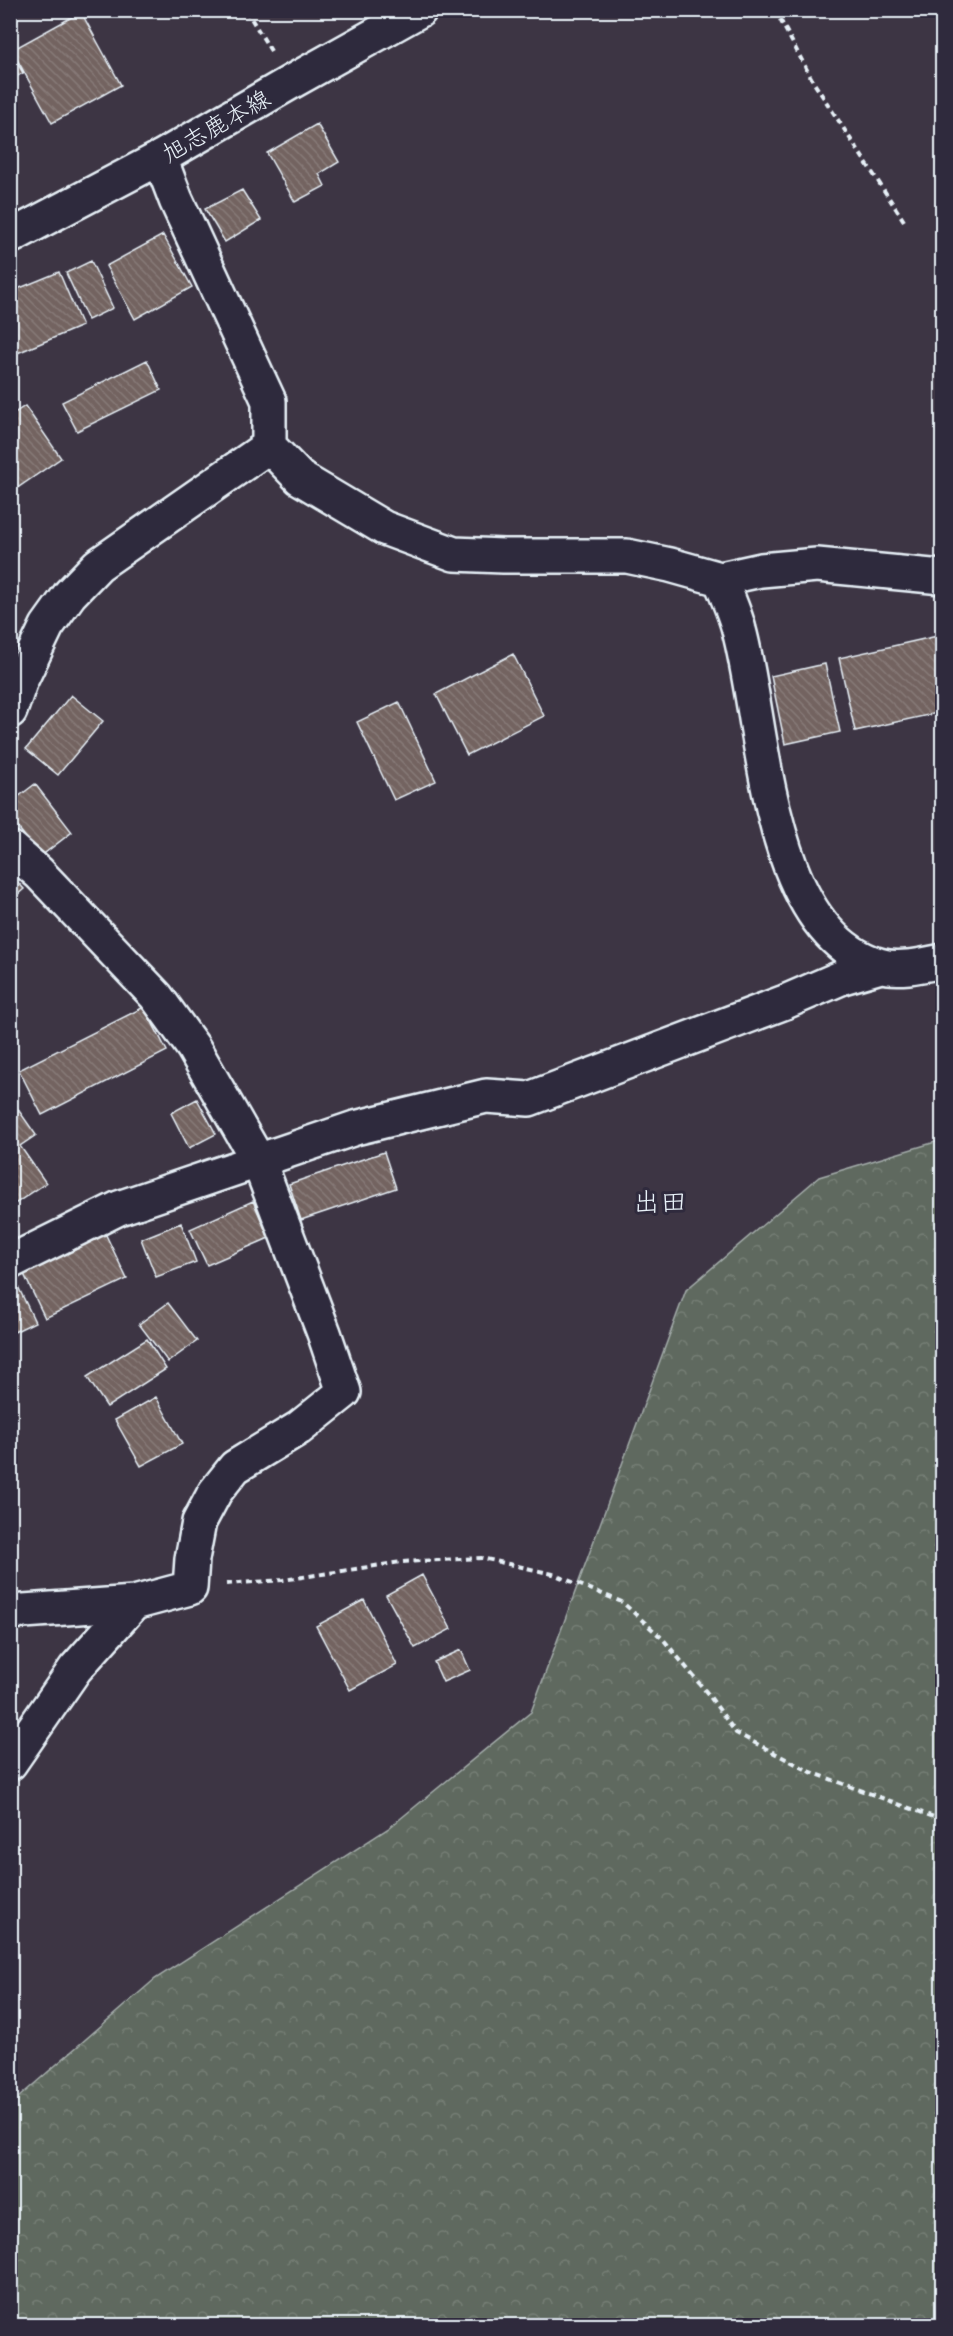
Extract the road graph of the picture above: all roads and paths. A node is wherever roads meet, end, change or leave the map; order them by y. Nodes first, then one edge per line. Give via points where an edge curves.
1 (246, 10) edge
2 (420, 10) edge
3 (775, 10) edge
4 (291, 82) junction
5 (160, 158) junction
6 (904, 221) dead end
7 (10, 237) edge
8 (269, 447) junction
9 (942, 577) edge
10 (720, 579) junction
11 (10, 711) edge
12 (10, 848) edge
13 (942, 961) edge
14 (881, 966) junction
15 (259, 1162) junction
16 (10, 1262) edge
17 (190, 1588) junction
18 (134, 1603) junction
19 (10, 1612) edge
20 (10, 1763) edge
21 (942, 1820) edge

1 - 4 path
2 - 4 street, 旭志鹿本線
3 - 6 path via 814,83
4 - 5 street, 旭志鹿本線
5 - 7 street, 旭志鹿本線
5 - 8 street via 269,401
8 - 10 street via 300,478 384,528 454,554 627,556
8 - 11 street via 91,572 47,626
9 - 10 street via 817,565 761,570
10 - 14 street via 739,630 759,747 788,863 806,904 829,934 856,956
12 - 15 street via 39,873 156,996 192,1047
13 - 14 street via 918,966
14 - 15 street via 843,977 529,1100 486,1096 440,1106 355,1128
15 - 16 street via 119,1208
15 - 17 street via 344,1392 228,1475 199,1522
17 - 18 street
17 - 21 path via 401,1563 482,1558 553,1574 622,1602 663,1639 736,1733 811,1772
18 - 19 street
18 - 20 street via 75,1669

